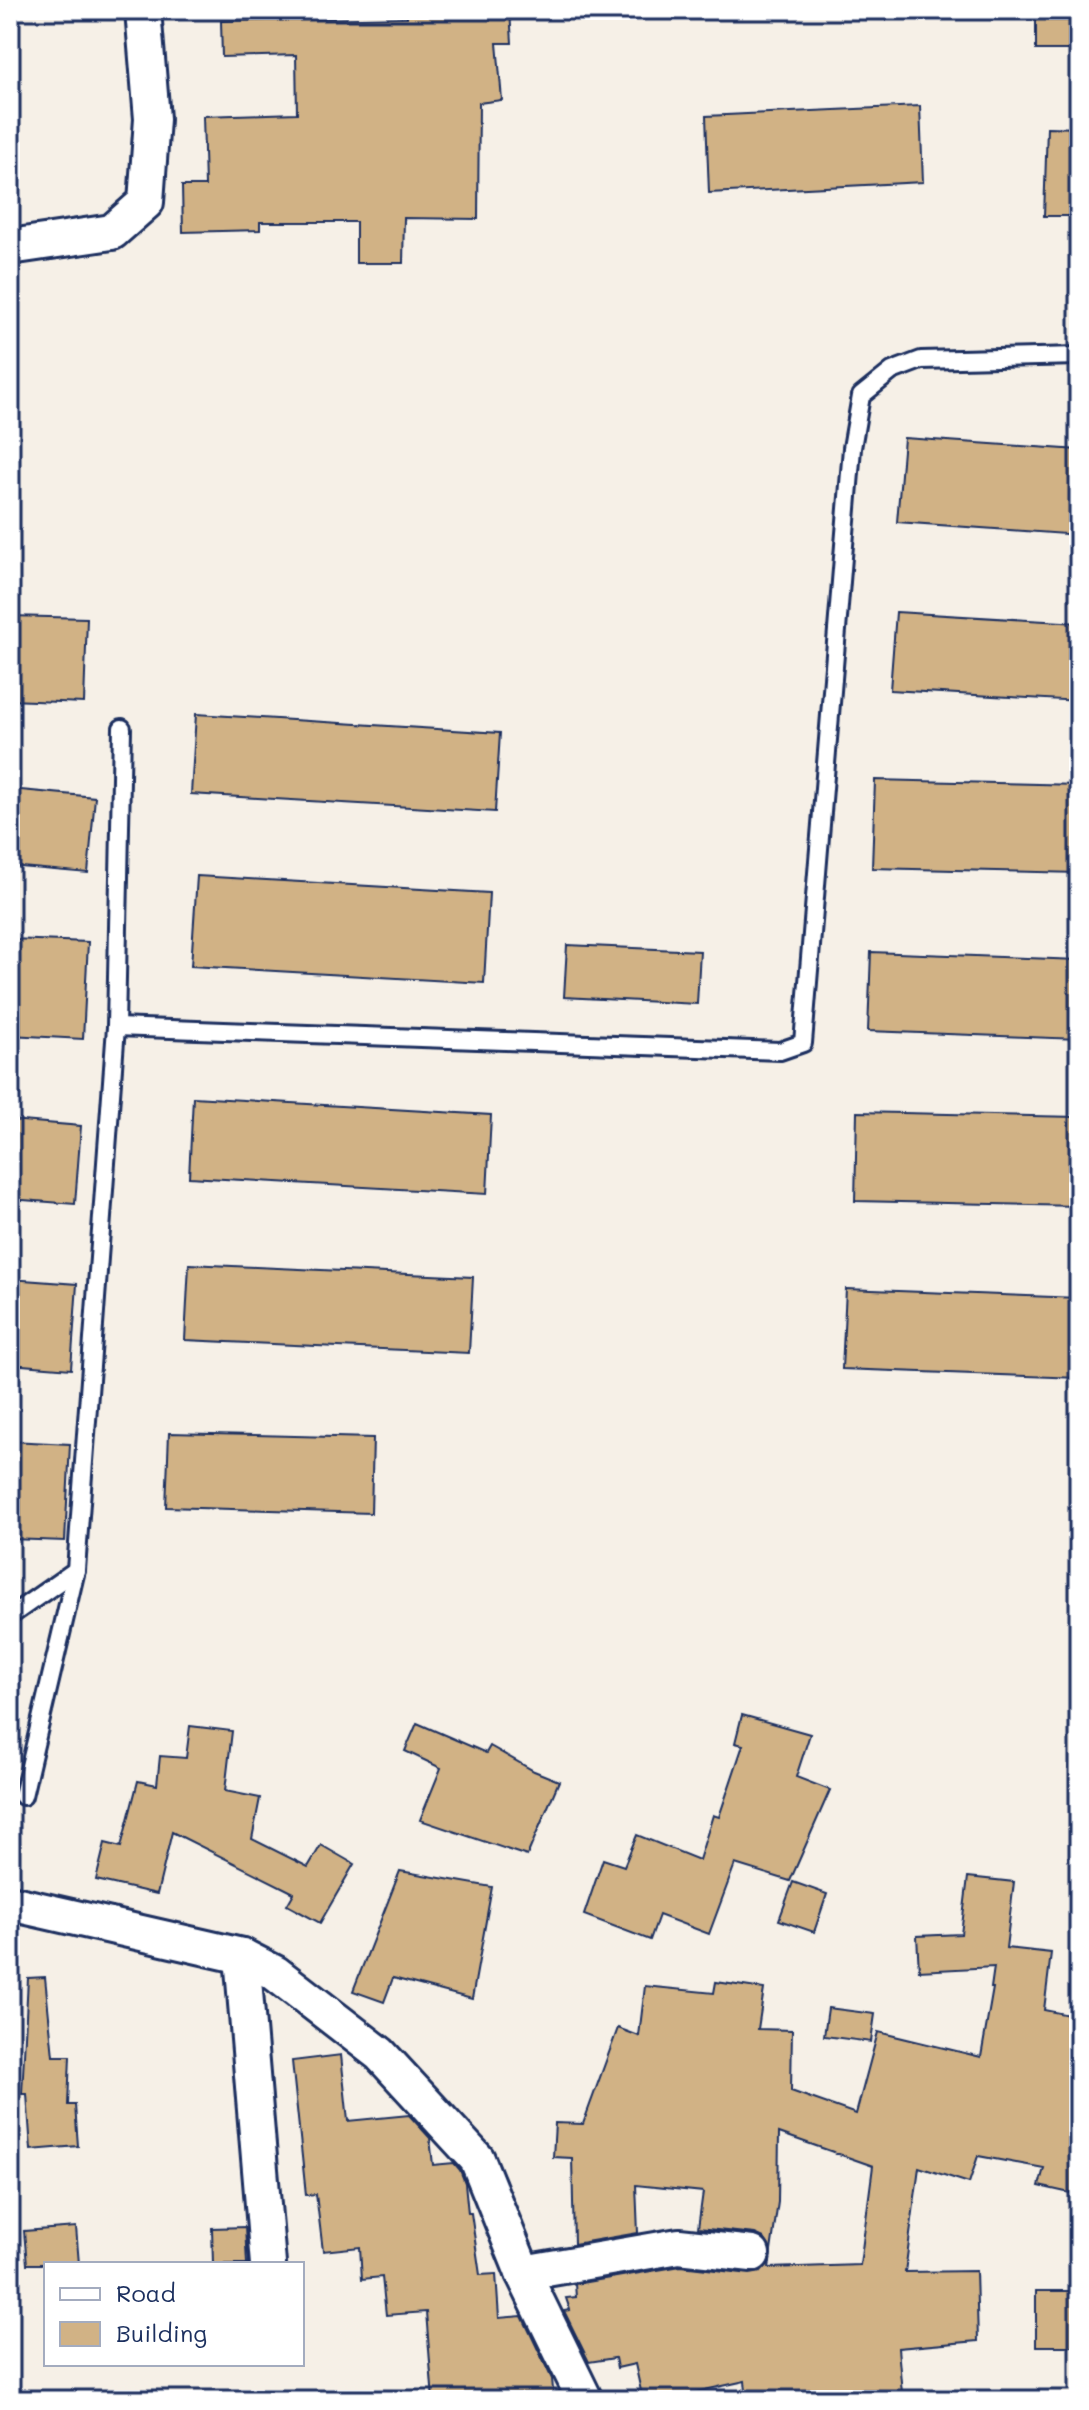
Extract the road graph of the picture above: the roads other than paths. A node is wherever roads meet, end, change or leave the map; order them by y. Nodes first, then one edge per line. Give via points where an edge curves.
1 (143, 10) edge
2 (10, 247) edge
3 (1079, 356) edge
4 (122, 728) dead end
5 (116, 1027) junction
6 (76, 1570) junction
7 (10, 1616) edge
8 (23, 1796) dead end
9 (10, 1903) edge
10 (242, 1956) junction
11 (752, 2254) dead end
12 (268, 2262) edge
13 (523, 2273) junction
14 (585, 2400) edge

1 - 2 street via 152,119 146,202 112,232
3 - 5 lane via 921,360 892,371 861,396 850,464 803,1043 780,1051
4 - 5 lane
5 - 6 lane
6 - 7 lane
6 - 8 lane
9 - 10 street
10 - 12 street
10 - 13 street via 275,1973 380,2054 477,2159
11 - 13 street via 679,2246
13 - 14 street

